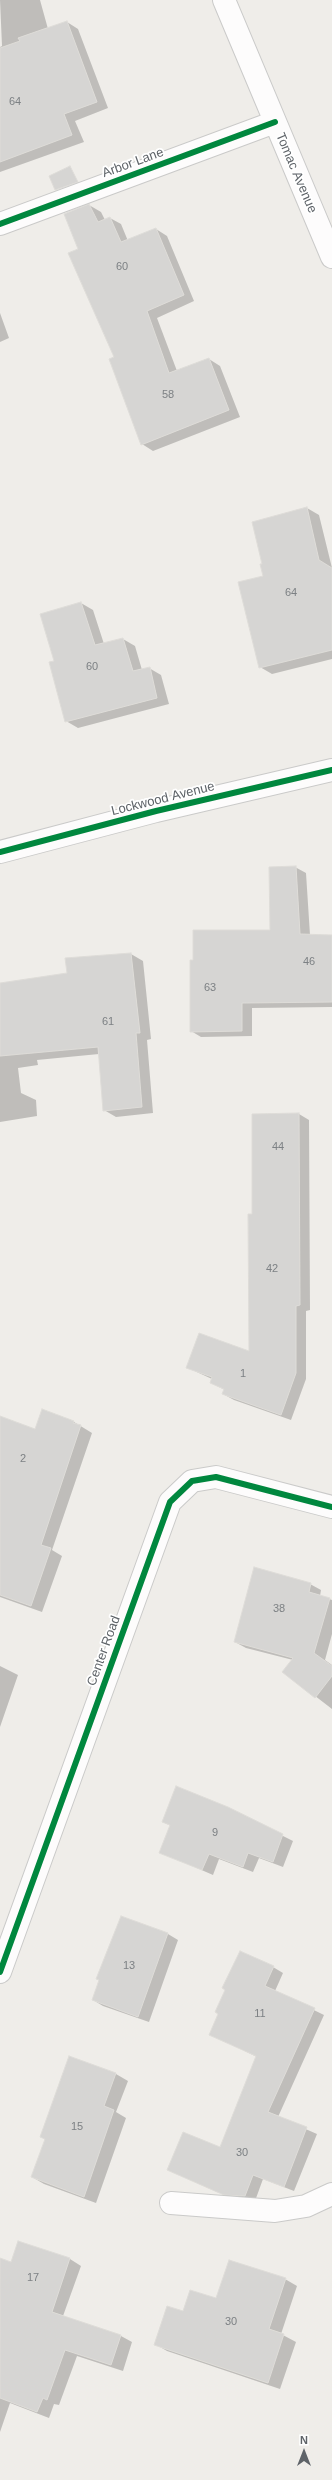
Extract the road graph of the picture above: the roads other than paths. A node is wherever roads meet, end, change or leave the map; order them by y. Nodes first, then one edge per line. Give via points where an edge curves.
1 (224, 0) edge
2 (275, 122) junction
3 (0, 224) edge
4 (332, 257) edge
5 (332, 770) edge
6 (0, 852) edge
7 (332, 1507) edge
8 (0, 1972) edge
9 (332, 2194) edge
10 (171, 2203) dead end

1 - 2 street, Tomac Avenue
2 - 3 street, Arbor Lane
2 - 4 street, Tomac Avenue
5 - 6 street, Lockwood Avenue via 156,811
7 - 8 street, Center Road via 216,1477 192,1481 170,1502
9 - 10 street via 306,2206 275,2211

